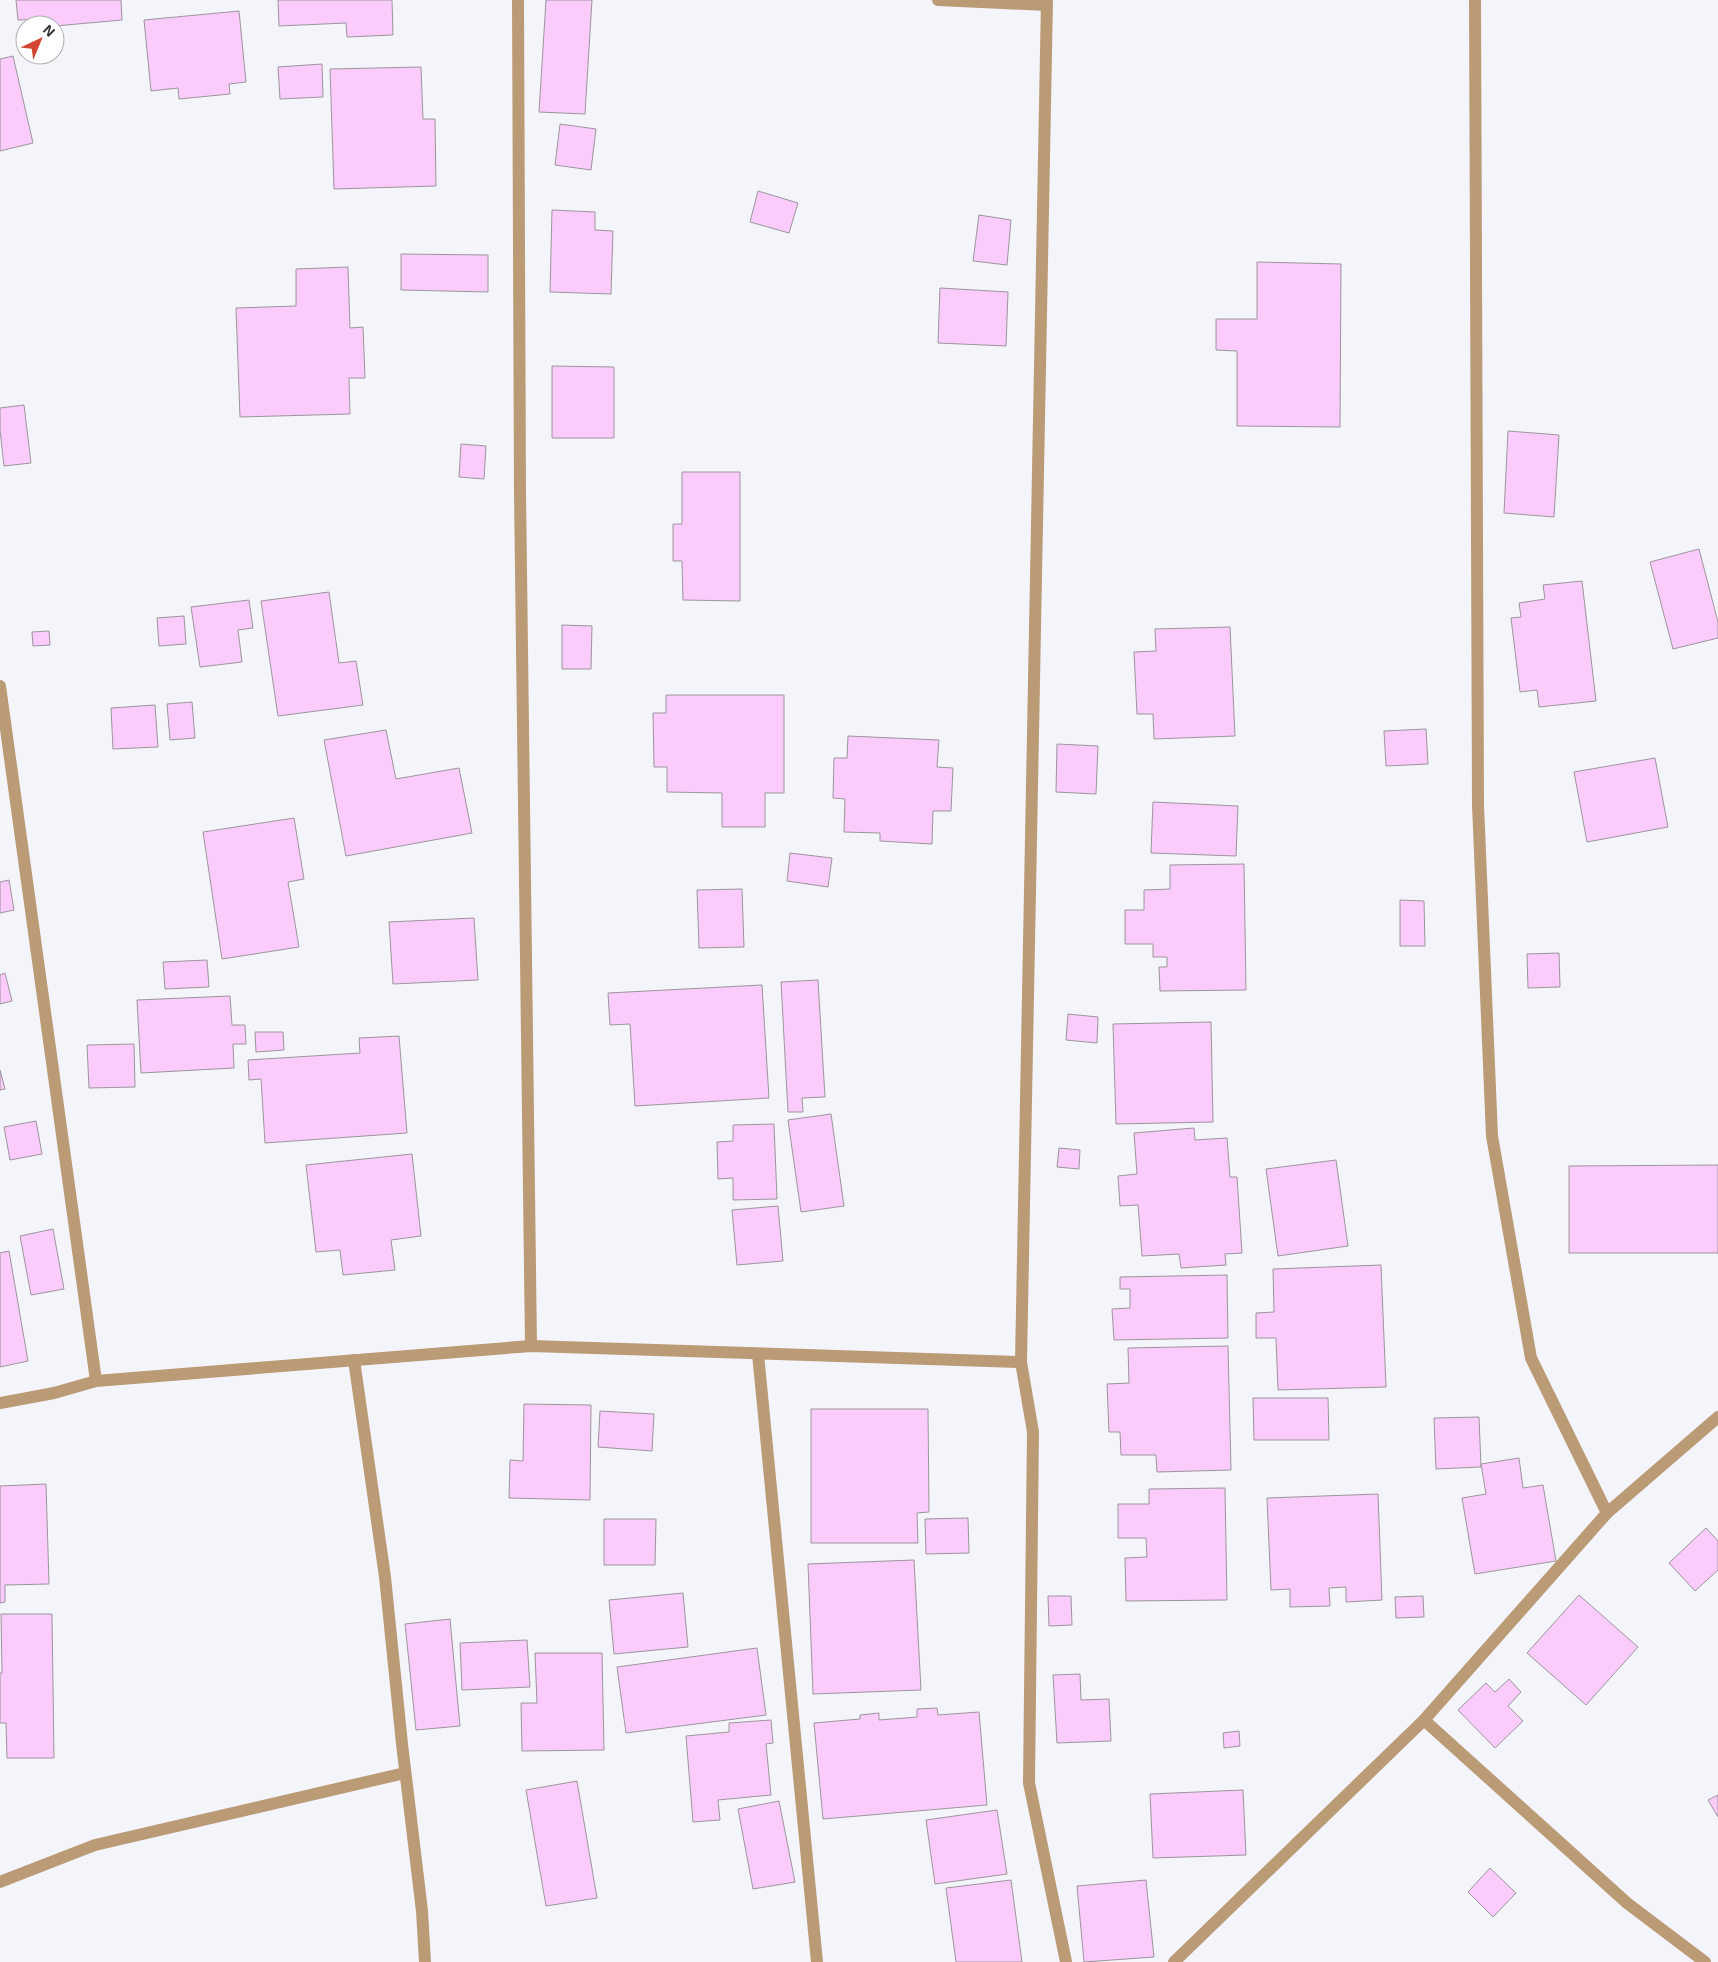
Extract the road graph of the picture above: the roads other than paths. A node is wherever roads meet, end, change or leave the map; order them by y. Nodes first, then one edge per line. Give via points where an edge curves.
1 (518, 0) edge
2 (938, 0) edge
3 (1476, 0) edge
4 (1046, 2) edge
5 (0, 686) edge
6 (531, 1346) junction
7 (758, 1354) junction
8 (354, 1360) junction
9 (1021, 1362) junction
10 (96, 1381) junction
11 (0, 1403) edge
12 (1718, 1417) edge
13 (1607, 1513) junction
14 (1424, 1720) junction
15 (405, 1774) junction
16 (0, 1882) edge
17 (425, 1962) edge
18 (817, 1962) edge
19 (1066, 1962) edge
20 (1174, 1962) edge
21 (1706, 1962) edge

1 - 6 street via 520,483
2 - 4 street
3 - 13 street via 1478,805 1492,1136 1531,1358
4 - 9 street
5 - 10 street
6 - 7 street
6 - 8 street
7 - 9 street
7 - 18 street
8 - 10 street
8 - 15 street via 384,1577
9 - 19 street via 1033,1432 1029,1783
10 - 11 street
12 - 13 street
13 - 14 street
14 - 20 street
14 - 21 street via 1627,1903
15 - 16 street via 95,1845
15 - 17 street

